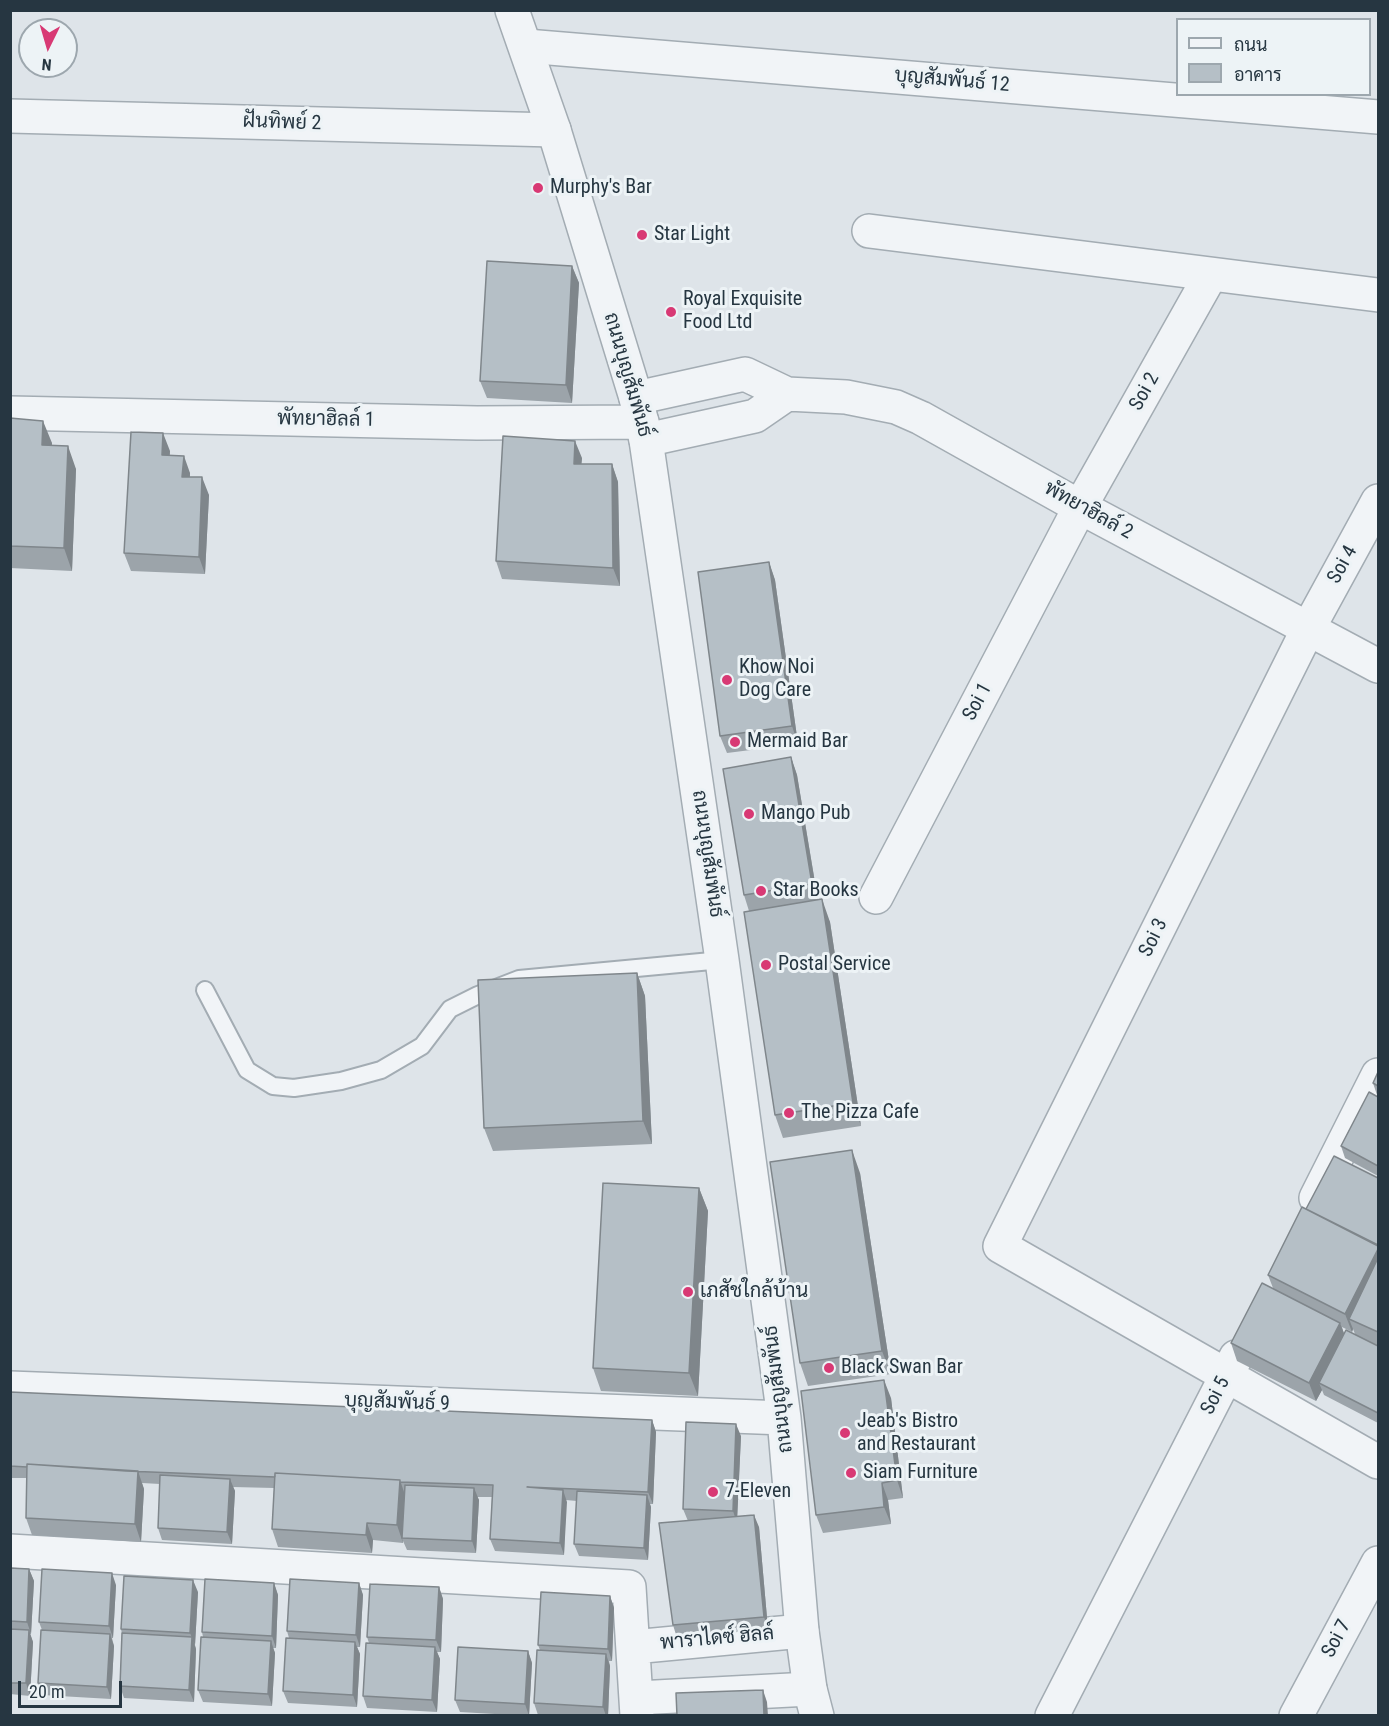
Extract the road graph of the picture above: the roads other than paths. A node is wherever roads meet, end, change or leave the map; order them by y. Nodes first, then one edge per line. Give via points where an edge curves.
1 (512, 10) edge
2 (526, 46) junction
3 (10, 116) edge
4 (1378, 117) edge
5 (554, 130) junction
6 (869, 231) dead end
7 (1210, 276) junction
8 (1378, 296) edge
9 (787, 394) junction
10 (10, 413) edge
11 (641, 420) junction
12 (1378, 501) edge
13 (1080, 507) junction
14 (1308, 629) junction
15 (1378, 666) edge
16 (876, 897) dead end
17 (722, 960) junction
18 (206, 990) dead end
19 (1378, 1076) edge
20 (1305, 1221) edge
21 (1247, 1335) edge
22 (1226, 1377) junction
23 (10, 1388) edge
24 (784, 1418) junction
25 (1378, 1462) edge
26 (10, 1551) edge
27 (1378, 1563) edge
28 (802, 1631) junction
29 (633, 1647) junction
30 (814, 1702) edge
31 (637, 1707) edge
32 (1052, 1716) edge
33 (1296, 1716) edge

1 - 2 street, ถนนบุญสัมพันธ์
2 - 4 street, บุญสัมพันธ์ 12
2 - 5 street, ถนนบุญสัมพันธ์
3 - 5 street, ฝันทิพย์ 2
5 - 11 street, ถนนบุญสัมพันธ์
6 - 7 street
7 - 8 street
7 - 13 street, Soi 2
9 - 11 street via 755,416
9 - 11 street, พัทยาฮิลล์ 2 via 745,374
9 - 13 street, พัทยาฮิลล์ 2 via 846,397 896,407
10 - 11 street, พัทยาฮิลล์ 1 via 477,423
11 - 17 street, ถนนบุญสัมพันธ์
12 - 14 street, Soi 4
13 - 14 street, พัทยาฮิลล์ 2
13 - 16 street, Soi 1
14 - 15 street, พัทยาฮิลล์ 2
14 - 22 street, Soi 3 via 1000,1246
17 - 18 lane via 519,979 450,1009 422,1046 381,1070 294,1088 273,1086 248,1070
17 - 24 street, ถนนบุญสัมพันธ์
19 - 20 street
21 - 22 street, Soi 5
22 - 25 street
22 - 32 street, Soi 5
23 - 24 street, บุญสัมพันธ์ 9
24 - 28 street, ถนนบุญสัมพันธ์
26 - 29 street via 629,1587
27 - 33 street, Soi 7
28 - 29 street, พาราไดซ์ ฮิลล์
28 - 30 street, ถนนบุญสัมพันธ์
29 - 31 street
30 - 31 street

